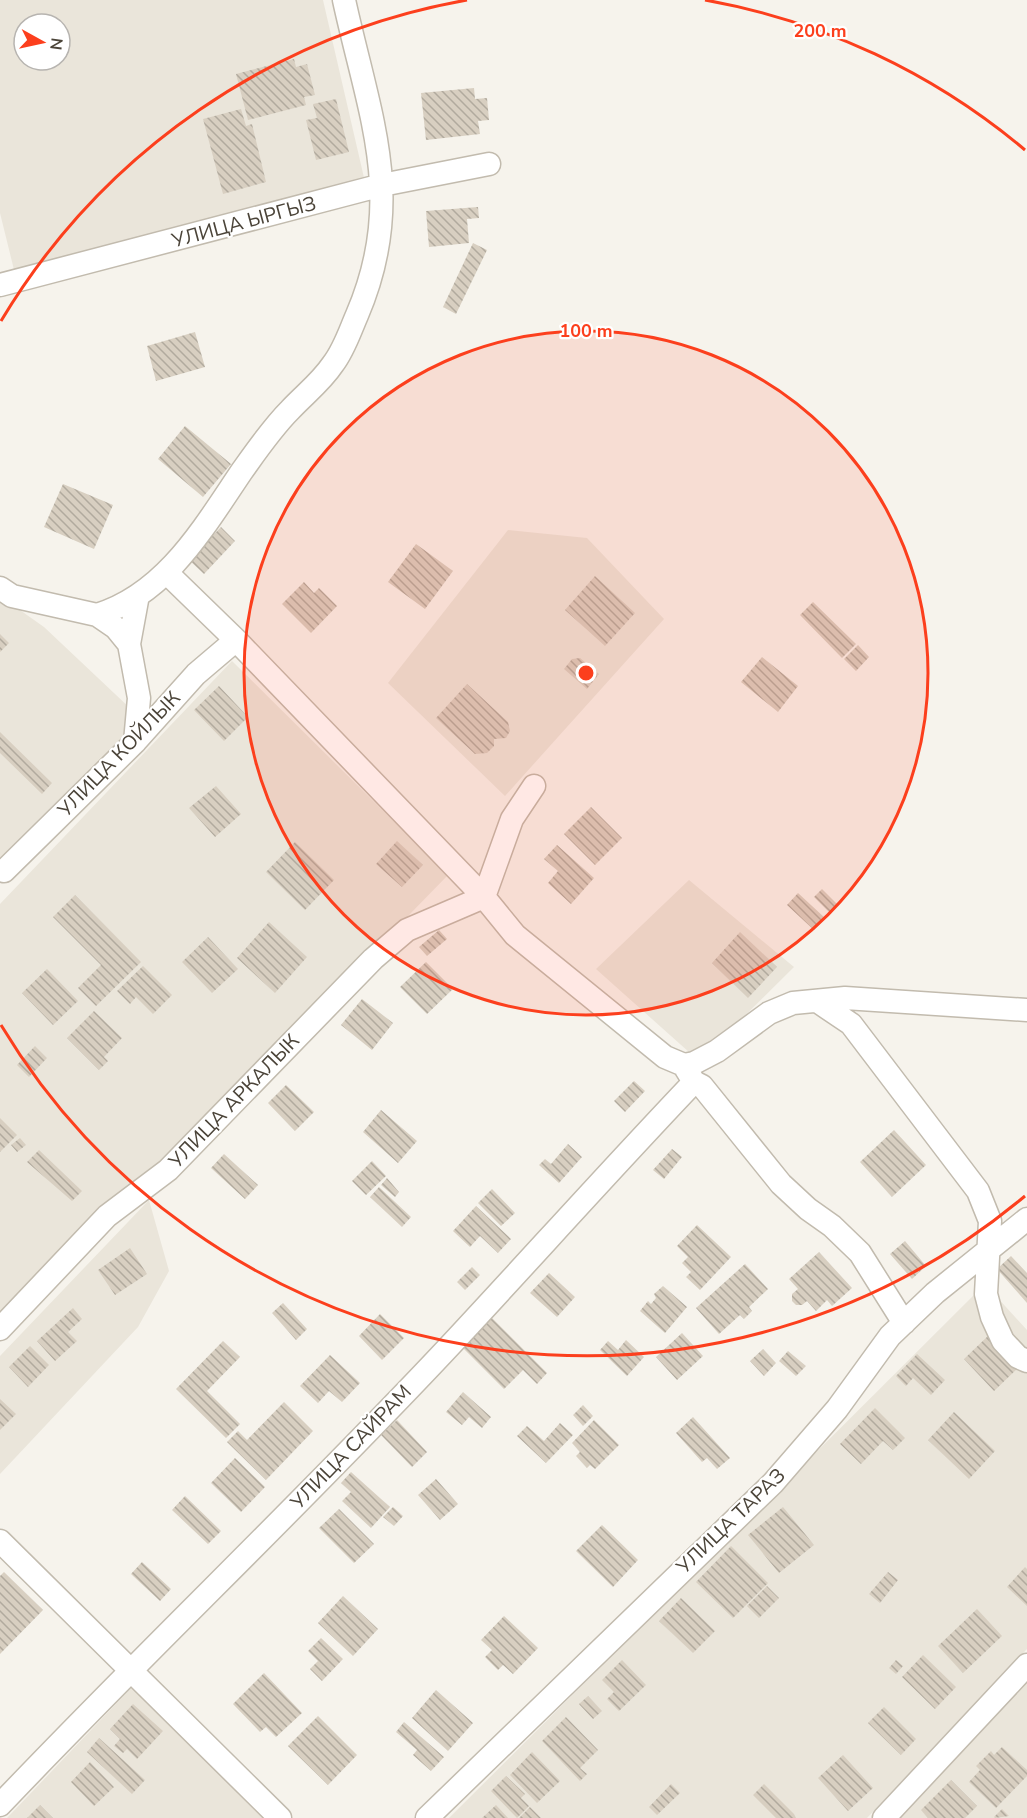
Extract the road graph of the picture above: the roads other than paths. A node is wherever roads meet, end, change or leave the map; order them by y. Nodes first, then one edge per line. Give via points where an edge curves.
1 (344, 0) edge
2 (489, 165) dead end
3 (382, 185) junction
4 (0, 285) edge
5 (166, 573) junction
6 (0, 588) edge
7 (138, 595) junction
8 (98, 615) junction
9 (236, 640) junction
10 (129, 644) junction
11 (135, 742) junction
12 (534, 786) dead end
13 (4, 871) dead end
14 (484, 897) junction
15 (817, 1001) junction
16 (1027, 1010) edge
17 (689, 1073) junction
18 (1027, 1219) edge
19 (988, 1252) junction
20 (904, 1323) junction
21 (0, 1329) edge
22 (1027, 1361) edge
23 (0, 1541) edge
24 (1027, 1665) edge
25 (130, 1669) junction
26 (0, 1805) edge
27 (280, 1818) edge
28 (427, 1818) edge
29 (884, 1818) edge

1 - 3 street via 371,108
2 - 3 street, УЛИЦА ЫРГЫЗ
3 - 4 street, УЛИЦА ЫРГЫЗ
3 - 5 street via 381,236 371,280 335,361 258,449 198,536
5 - 7 street
5 - 9 street
6 - 8 street via 12,596
7 - 8 street via 118,609
7 - 10 street
8 - 10 street
9 - 11 street, УЛИЦА КОЙЛЫК via 196,674
9 - 14 street
10 - 11 street via 139,698
11 - 13 street, УЛИЦА КОЙЛЫК
12 - 14 street via 512,819
14 - 17 street via 516,935
14 - 21 street, УЛИЦА АРКАЛЫК via 407,930 373,959 168,1170 107,1216
15 - 16 street via 845,998
15 - 17 street via 793,1003 769,1013
15 - 19 street via 851,1024 978,1191 990,1221
17 - 20 street via 781,1184 860,1253
17 - 25 street, УЛИЦА САЙРАМ via 458,1338
18 - 19 street, УЛИЦА ТАРАЗ
19 - 20 street, УЛИЦА ТАРАЗ
19 - 22 street via 986,1294 992,1317 1003,1341 1017,1357
20 - 28 street, УЛИЦА ТАРАЗ via 773,1483
23 - 25 street
24 - 29 street
25 - 26 street, УЛИЦА САЙРАМ
25 - 27 street

